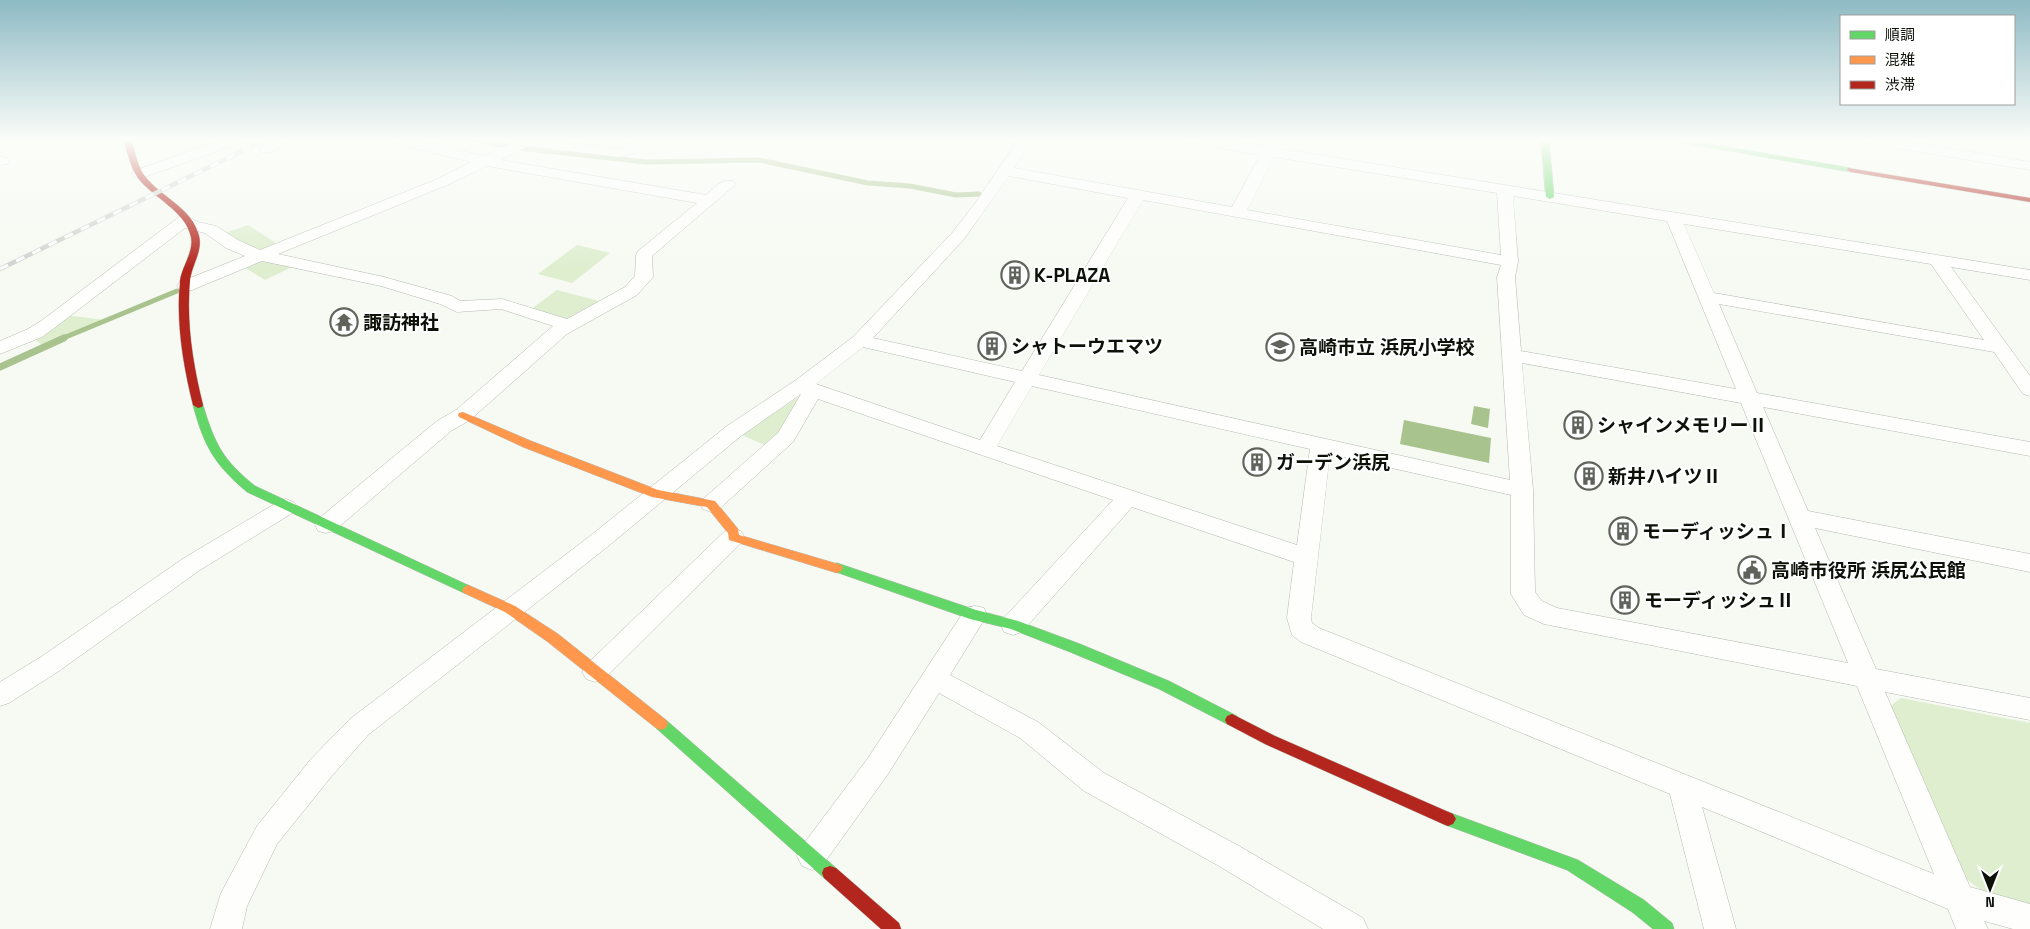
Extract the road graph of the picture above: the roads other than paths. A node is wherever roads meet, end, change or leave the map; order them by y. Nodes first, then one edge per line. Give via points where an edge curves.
1 (146, 182) edge
2 (439, 182) edge
3 (606, 182) edge
4 (998, 182) edge
5 (1065, 182) edge
6 (1253, 182) edge
7 (1458, 182) edge
8 (1549, 182) edge
9 (1924, 182) edge
10 (728, 184) dead end
11 (1506, 190) junction
12 (1138, 196) junction
13 (1550, 197) junction
14 (709, 200) junction
15 (2030, 200) edge
16 (1237, 213) junction
17 (1674, 217) junction
18 (185, 220) junction
19 (264, 255) junction
20 (1936, 259) junction
21 (1510, 262) junction
22 (2030, 275) edge
23 (186, 286) junction
24 (1708, 297) junction
25 (568, 326) junction
26 (860, 341) junction
27 (0, 348) edge
28 (2000, 348) junction
29 (1511, 355) junction
30 (1028, 379) junction
31 (808, 387) junction
32 (2030, 390) edge
33 (1750, 398) junction
34 (463, 415) junction
35 (1321, 445) junction
36 (985, 448) junction
37 (2030, 449) edge
38 (1522, 490) junction
39 (656, 494) junction
40 (1130, 496) junction
41 (711, 504) junction
42 (286, 507) junction
43 (1799, 517) junction
44 (326, 525) junction
45 (733, 537) junction
46 (1306, 556) junction
47 (2030, 563) edge
48 (510, 610) junction
49 (975, 615) junction
50 (1013, 625) junction
51 (595, 672) junction
52 (1866, 677) junction
53 (935, 680) junction
54 (0, 695) edge
55 (2030, 709) edge
56 (1682, 787) junction
57 (812, 856) junction
58 (1960, 899) junction
59 (2030, 919) edge
60 (226, 929) edge
61 (893, 929) edge
62 (1352, 929) edge
63 (1666, 929) edge
64 (1720, 929) edge
65 (1972, 929) edge

1 - 18 street
2 - 19 street
3 - 14 street
4 - 26 street via 958,236
5 - 12 street
6 - 16 street
7 - 11 street
8 - 13 street
9 - 15 street
10 - 14 street
11 - 13 street
11 - 21 street
12 - 16 street
12 - 30 street
13 - 17 street
14 - 25 street via 644,255 644,277 632,291
16 - 21 street
17 - 20 street
17 - 24 street
18 - 19 street via 193,226 210,229 232,244
18 - 23 street via 196,239 185,277
18 - 27 street via 47,325
19 - 23 street
19 - 25 street via 384,282 446,300 457,307 502,304
20 - 22 street
20 - 28 street
21 - 29 street via 1506,277
23 - 42 street via 184,320 190,370 211,447 223,464 251,490
24 - 28 street
24 - 33 street
25 - 34 street
26 - 30 street
26 - 31 street
28 - 32 street
29 - 33 street
29 - 38 street
30 - 35 street
30 - 36 street
31 - 36 street
31 - 39 street via 734,431
31 - 41 street via 786,437
33 - 37 street
33 - 43 street
34 - 39 street via 527,444
34 - 44 street via 444,426
35 - 38 street
35 - 46 street
36 - 40 street
38 - 52 street via 1524,594 1540,612
39 - 41 street
39 - 48 street
40 - 46 street
40 - 50 street
41 - 45 street via 734,532
42 - 44 street
42 - 54 street via 192,564 50,664
43 - 47 street
43 - 52 street
44 - 48 street
45 - 49 street via 850,572
45 - 51 street
46 - 56 street via 1299,618 1301,628 1310,635
48 - 51 street via 553,638
48 - 60 street via 359,727 321,768 267,835 232,903
49 - 50 street
49 - 53 street
50 - 63 street via 1164,685 1270,740 1404,800 1572,866 1638,906
51 - 57 street via 666,728
52 - 55 street
52 - 58 street
53 - 57 street via 878,766
53 - 62 street via 1029,730 1094,782 1229,856
56 - 58 street
56 - 64 street
57 - 61 street
58 - 59 street
58 - 65 street

